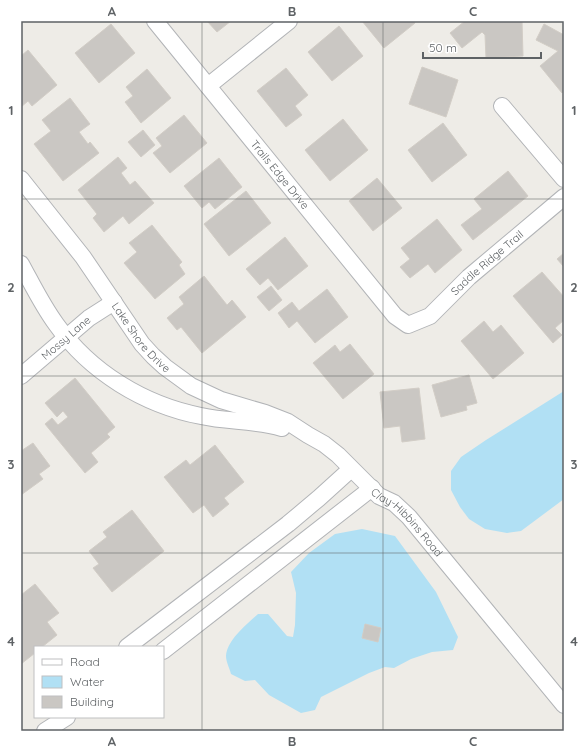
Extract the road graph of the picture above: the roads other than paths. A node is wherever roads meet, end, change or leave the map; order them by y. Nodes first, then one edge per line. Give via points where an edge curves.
1 (155, 21) edge
2 (289, 21) edge
3 (208, 86) junction
4 (502, 106) dead end
5 (21, 179) edge
6 (564, 179) edge
7 (564, 197) edge
8 (21, 264) edge
9 (114, 302) junction
10 (408, 325) joint
11 (66, 337) junction
12 (21, 376) edge
13 (308, 435) junction
14 (351, 469) junction
15 (372, 488) junction
16 (128, 646) edge
17 (164, 650) edge
18 (564, 705) edge

1 - 3 street, Trails Edge Drive
2 - 3 street
3 - 10 street, Trails Edge Drive via 395,316
4 - 6 street
5 - 9 street, Lake Shore Drive via 83,257
7 - 10 street, Saddle Ridge Trail via 469,277 430,316
8 - 11 street, Lake Shore Drive via 47,310
9 - 11 street, Mossy Lane
9 - 13 street, Lake Shore Drive via 153,356 191,386 221,400 288,422
11 - 12 street, Mossy Lane
11 - 13 street, Lake Shore Drive via 110,378 164,406 202,416 266,424
13 - 14 street, Lake Shore Drive via 338,455
14 - 15 street, Lake Shore Drive
14 - 16 street via 288,524
15 - 17 street, Clay-Hibbins Road
15 - 18 street, Clay-Hibbins Road via 409,517

